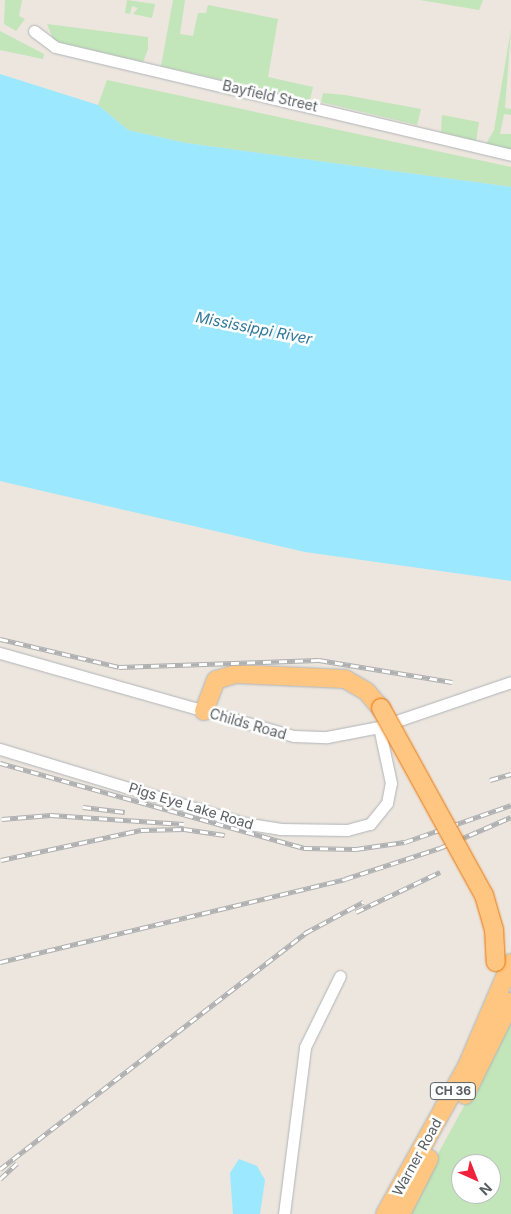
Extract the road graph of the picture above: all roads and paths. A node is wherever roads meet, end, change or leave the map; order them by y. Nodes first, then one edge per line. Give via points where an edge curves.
1 (34, 31) dead end
2 (511, 155) edge
3 (0, 653) edge
4 (511, 682) edge
5 (497, 689) junction
6 (511, 690) edge
7 (204, 711) junction
8 (380, 727) junction
9 (0, 750) edge
10 (503, 962) edge
11 (340, 976) dead end
12 (511, 1002) edge
13 (284, 1214) edge
14 (385, 1214) edge
15 (401, 1214) edge

1 - 2 street, Bayfield Street via 56,47
3 - 7 street, Childs Road
4 - 5 street, Childs Road
5 - 6 street, Childs Road
5 - 8 street, Childs Road
7 - 8 street, Childs Road via 294,736 327,737
7 - 10 highway, Warner Road, bridge via 216,680 236,674 345,679 366,691 382,708 484,895
8 - 9 street, Pigs Eye Lake Road via 391,783 389,798 375,820 347,830 280,829 243,822
10 - 14 highway, Warner Road / CH 36 via 467,1066
11 - 13 street via 317,1016 304,1054
12 - 15 highway, Warner Road / CH 36

